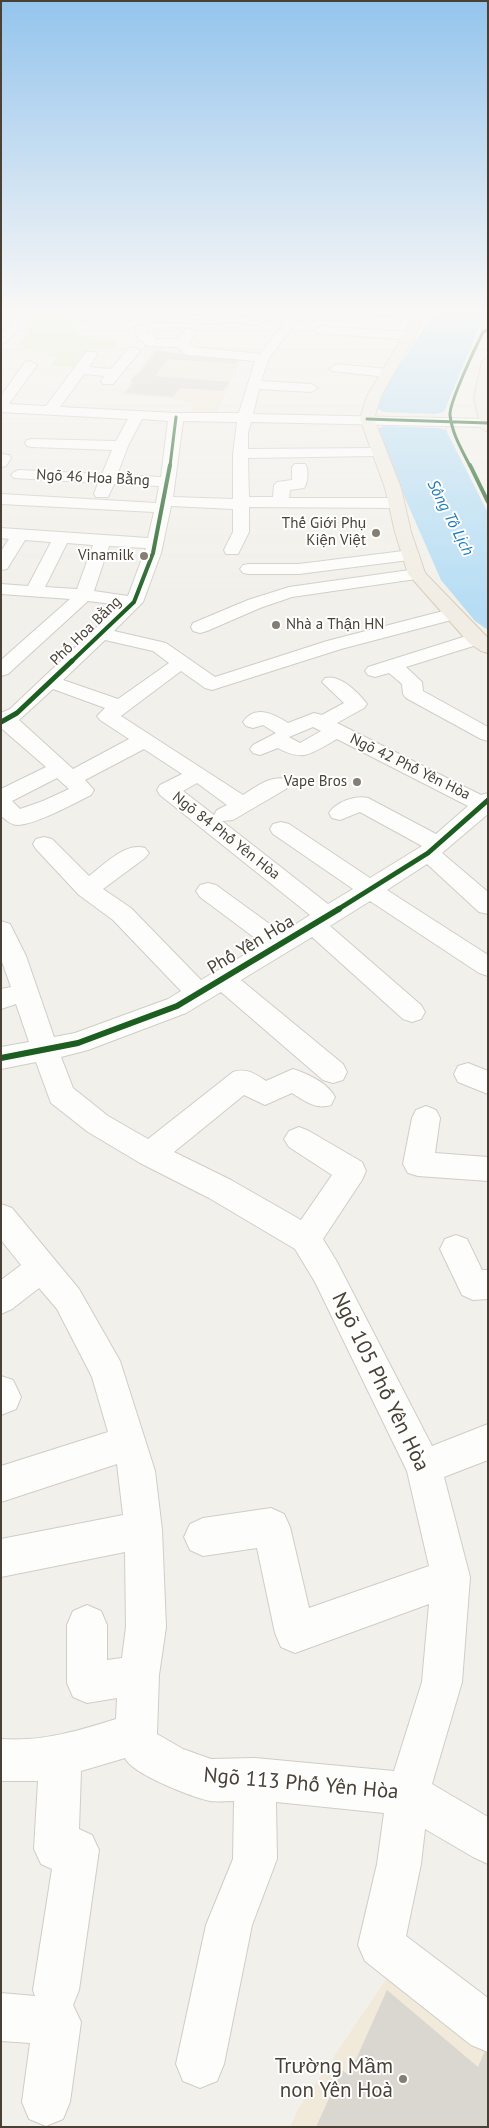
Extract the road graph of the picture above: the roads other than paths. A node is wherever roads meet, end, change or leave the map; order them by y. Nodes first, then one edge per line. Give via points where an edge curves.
1 (50, 410) edge
2 (247, 410) edge
3 (373, 410) edge
4 (483, 410) edge
5 (103, 414) junction
6 (137, 416) junction
7 (176, 417) junction
8 (245, 418) junction
9 (373, 419) junction
10 (67, 422) junction
11 (487, 425) edge
12 (32, 443) dead end
13 (54, 444) junction
14 (88, 445) junction
15 (121, 446) junction
16 (378, 452) junction
17 (240, 454) junction
18 (2, 464) edge
19 (300, 467) dead end
20 (41, 468) junction
21 (20, 473) junction
22 (67, 478) junction
23 (108, 480) junction
24 (168, 482) junction
25 (328, 488) dead end
26 (356, 488) dead end
27 (374, 488) dead end
28 (10, 500) edge
29 (396, 502) junction
30 (58, 503) junction
31 (240, 503) junction
32 (98, 505) junction
33 (162, 505) junction
34 (130, 507) junction
35 (278, 510) junction
36 (344, 518) dead end
37 (362, 518) dead end
38 (9, 533) edge
39 (56, 536) junction
40 (103, 540) junction
41 (155, 544) junction
42 (232, 550) dead end
43 (410, 555) junction
44 (1, 565) edge
45 (249, 568) dead end
46 (417, 574) junction
47 (1, 589) edge
48 (34, 592) junction
49 (84, 595) junction
50 (134, 602) junction
51 (452, 614) junction
52 (200, 627) dead end
53 (102, 634) junction
54 (482, 643) edge
55 (182, 662) junction
56 (1, 670) edge
57 (51, 682) junction
58 (328, 687) dead end
59 (119, 706) junction
60 (6, 716) edge
61 (338, 718) junction
62 (253, 722) dead end
63 (488, 735) edge
64 (144, 740) junction
65 (260, 749) dead end
66 (65, 774) junction
67 (198, 774) junction
68 (278, 784) dead end
69 (1, 798) edge
70 (486, 803) edge
71 (1, 804) edge
72 (242, 805) junction
73 (340, 813) dead end
74 (210, 823) junction
75 (282, 829) dead end
76 (44, 844) dead end
77 (432, 849) junction
78 (137, 853) dead end
79 (87, 889) junction
80 (369, 889) junction
81 (208, 891) dead end
82 (488, 906) edge
83 (320, 920) junction
84 (1, 930) edge
85 (281, 945) junction
86 (488, 967) edge
87 (223, 979) junction
88 (26, 992) junction
89 (198, 993) junction
90 (1, 999) edge
91 (412, 1012) dead end
92 (46, 1049) junction
93 (1, 1058) edge
94 (333, 1072) dead end
95 (321, 1097) dead end
96 (426, 1118) dead end
97 (299, 1139) dead end
98 (150, 1154) junction
99 (488, 1169) edge
100 (1, 1217) edge
101 (306, 1239) junction
102 (456, 1249) dead end
103 (42, 1267) junction
104 (488, 1284) edge
105 (1, 1299) edge
106 (1, 1392) edge
107 (1, 1398) edge
108 (488, 1442) edge
109 (130, 1443) junction
110 (424, 1467) junction
111 (1, 1484) edge
112 (143, 1530) junction
113 (203, 1537) dead end
114 (1, 1558) edge
115 (451, 1577) junction
116 (87, 1626) dead end
117 (140, 1675) junction
118 (135, 1734) junction
119 (60, 1755) junction
120 (1, 1760) edge
121 (255, 1779) junction
122 (408, 1794) junction
123 (488, 1842) edge
124 (56, 1990) dead end
125 (1, 2018) edge
126 (488, 2028) edge
127 (200, 2064) dead end
128 (46, 2102) dead end

1 - 10 street
2 - 8 street
3 - 9 main road
4 - 11 main road
5 - 6 street
5 - 10 street
5 - 14 street
6 - 7 street
6 - 15 street
7 - 8 street
7 - 24 street, Phố Hoa Bằng
8 - 9 street
8 - 17 street
9 - 11 street
9 - 16 main road
10 - 13 street
12 - 13 street
13 - 14 street
13 - 20 street
14 - 15 street
14 - 22 street
15 - 23 street
16 - 17 street
16 - 29 main road
17 - 31 street
18 - 21 street, Ngõ 46 Hoa Bằng
19 - 35 street via 300,484 282,485
20 - 21 street, Ngõ 46 Hoa Bằng
20 - 22 street, Ngõ 46 Hoa Bằng
21 - 28 street
22 - 23 street, Ngõ 46 Hoa Bằng
22 - 30 street
23 - 24 street, Ngõ 46 Hoa Bằng
23 - 32 street
24 - 33 street, Phố Hoa Bằng
25 - 26 street
27 - 29 street
28 - 30 street
28 - 38 street
29 - 35 street
29 - 37 street
29 - 43 main road
30 - 32 street
30 - 39 street
31 - 33 street
31 - 35 street
31 - 42 street via 241,532
32 - 34 street
32 - 40 street
33 - 34 street
33 - 41 street, Phố Hoa Bằng
34 - 40 street
35 - 36 street
38 - 39 street
38 - 44 street
39 - 40 street
39 - 48 street
40 - 41 street
40 - 49 street
41 - 50 street, Phố Hoa Bằng
43 - 45 street via 299,569
43 - 46 main road
46 - 51 main road
46 - 52 street via 289,592
47 - 48 street
48 - 49 street
49 - 50 street
49 - 56 street
50 - 53 street, Phố Hoa Bằng
51 - 54 main road
51 - 55 street via 334,645 217,683 209,682
53 - 55 street via 159,646
53 - 57 street, Phố Hoa Bằng
54 - 63 street via 384,669 412,682 413,694
55 - 59 street
57 - 59 street
57 - 60 street, Phố Hoa Bằng
58 - 61 street via 357,704
59 - 64 street, Ngõ 84 Phố Yên Hòa via 107,716
60 - 66 street
61 - 62 street via 314,719 286,731 265,717
61 - 65 street, Ngõ 42 Phố Yên Hòa via 302,750 278,739
61 - 70 street, Ngõ 42 Phố Yên Hòa
64 - 66 street
64 - 67 street, Ngõ 84 Phố Yên Hòa
66 - 69 street
66 - 71 street via 83,790 52,806 17,818
67 - 72 street
67 - 74 street, Ngõ 84 Phố Yên Hòa via 168,790
68 - 72 street
70 - 77 street, Phố Yên Hòa
72 - 74 street
73 - 77 street via 360,803
74 - 83 street, Ngõ 84 Phố Yên Hòa
75 - 80 street
76 - 79 street
77 - 80 street, Phố Yên Hòa
77 - 82 street
78 - 79 street
79 - 89 street via 122,914
80 - 83 street, Phố Yên Hòa
80 - 86 street
81 - 85 street
83 - 85 street, Phố Yên Hòa
83 - 91 street, Ngõ 84 Phố Yên Hòa
84 - 88 street, Ngõ 105 Phố Yên Hòa
85 - 87 street, Phố Yên Hòa
87 - 89 street, Phố Yên Hòa
87 - 94 street
88 - 90 street
88 - 92 street, Ngõ 105 Phố Yên Hòa
89 - 92 street, Phố Yên Hòa via 177,1006 78,1043
92 - 93 street, Phố Yên Hòa
92 - 98 street, Ngõ 105 Phố Yên Hòa via 60,1095 98,1124
95 - 98 street via 293,1080 265,1094 243,1080
96 - 99 street via 418,1164
97 - 101 street via 351,1172
98 - 101 street, Ngõ 105 Phố Yên Hòa via 220,1189
100 - 103 street
101 - 110 street, Ngõ 105 Phố Yên Hòa via 326,1272
102 - 104 street via 473,1285
103 - 105 street
103 - 109 street via 68,1299 108,1372
106 - 107 street via 4,1397
108 - 110 street
109 - 111 street
109 - 112 street via 137,1470
110 - 115 street, Ngõ 105 Phố Yên Hòa
112 - 114 street
112 - 117 street via 146,1627
113 - 115 street via 271,1527 295,1633
115 - 122 street, Ngõ 105 Phố Yên Hòa via 442,1682
116 - 117 street via 87,1684
117 - 118 street
118 - 119 street
118 - 121 street, Ngõ 113 Phố Yên Hòa via 142,1749 173,1767 211,1780
119 - 120 street via 18,1763
119 - 124 street via 56,1849 77,1850
121 - 122 street, Ngõ 113 Phố Yên Hòa
121 - 127 street via 255,1859 229,1925
122 - 123 street
122 - 126 street, Ngõ 105 Phố Yên Hòa via 399,1864 381,1945
125 - 128 street via 57,2022

